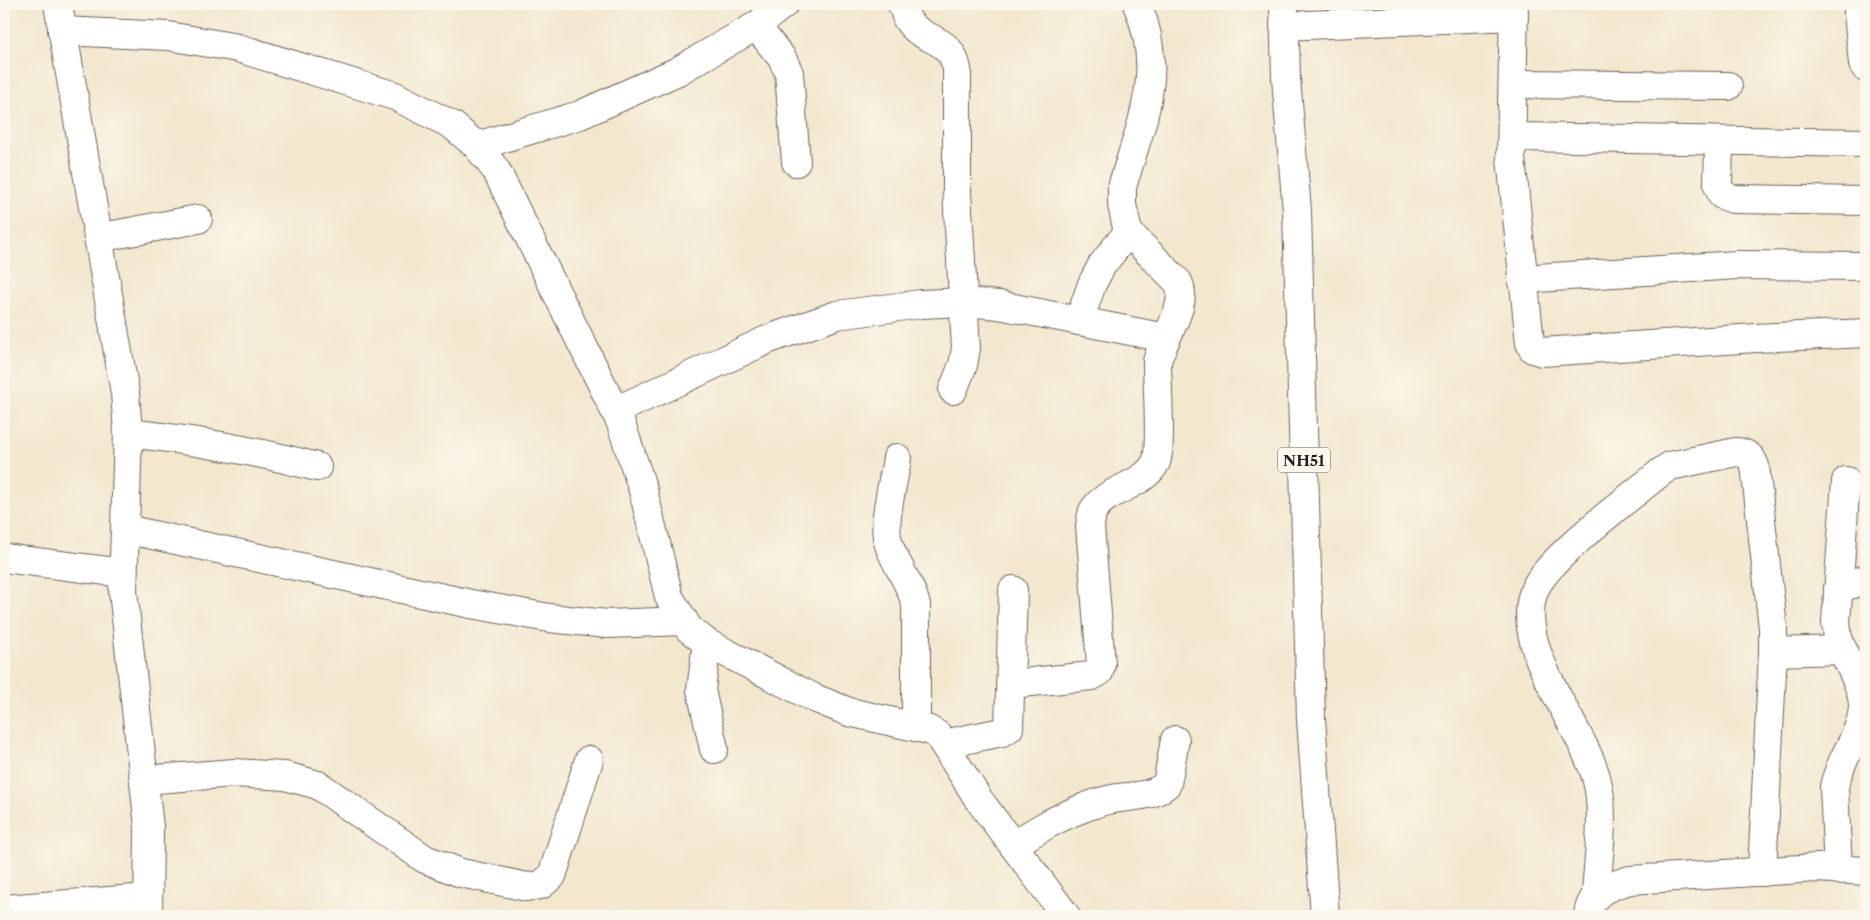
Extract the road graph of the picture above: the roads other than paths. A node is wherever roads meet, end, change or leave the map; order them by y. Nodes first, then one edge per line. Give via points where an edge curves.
1 (58, 4) edge
2 (784, 4) edge
3 (902, 4) edge
4 (1137, 4) edge
5 (1866, 4) edge
6 (1514, 10) edge
7 (1284, 15) edge
8 (756, 26) junction
9 (62, 31) junction
10 (1866, 68) edge
11 (1512, 84) junction
12 (1728, 86) dead end
13 (1512, 137) junction
14 (1718, 142) junction
15 (1866, 143) edge
16 (477, 146) junction
17 (796, 162) dead end
18 (1866, 201) edge
19 (198, 219) dead end
20 (1128, 232) junction
21 (98, 238) junction
22 (1866, 266) edge
23 (1522, 279) junction
24 (964, 302) junction
25 (1079, 321) junction
26 (1866, 333) edge
27 (1166, 338) junction
28 (953, 390) dead end
29 (615, 411) junction
30 (128, 433) junction
31 (897, 458) dead end
32 (316, 467) dead end
33 (1846, 481) dead end
34 (125, 529) junction
35 (4, 558) edge
36 (123, 573) junction
37 (1866, 579) edge
38 (1838, 589) junction
39 (1013, 590) dead end
40 (684, 621) junction
41 (707, 643) junction
42 (1842, 650) junction
43 (1773, 652) junction
44 (1011, 684) junction
45 (916, 727) junction
46 (1176, 740) dead end
47 (944, 744) junction
48 (714, 749) dead end
49 (588, 760) dead end
50 (144, 780) junction
51 (1013, 845) junction
52 (1838, 870) junction
53 (1866, 871) edge
54 (1762, 872) junction
55 (1592, 905) edge
56 (148, 907) edge
57 (4, 909) edge
58 (1066, 916) edge
59 (1325, 916) edge

1 - 9 main road
2 - 8 main road
3 - 24 main road via 913,27 948,48 955,58 957,192
4 - 20 main road via 1146,25 1151,82 1122,187
5 - 10 main road via 1860,6 1858,13
6 - 7 main road
6 - 11 main road
7 - 59 main road, NH51 via 1297,211 1311,719
8 - 16 main road via 678,71 580,116
8 - 17 main road via 782,58 789,73
9 - 16 main road via 168,36 238,48 395,96 452,125
9 - 21 main road
11 - 12 main road
11 - 13 main road
13 - 14 main road
13 - 23 main road
14 - 15 main road
14 - 18 main road via 1718,185 1722,195 1733,199
16 - 29 main road via 496,170
19 - 21 main road
20 - 25 main road via 1102,265
20 - 27 main road via 1178,282 1182,290 1182,299
21 - 30 main road via 125,393
22 - 23 main road via 1737,265
23 - 26 main road via 1530,343 1537,352
24 - 25 main road via 999,305
24 - 28 main road via 966,348
24 - 29 main road via 837,315 769,339
25 - 27 main road
27 - 44 main road via 1157,362 1156,462 1146,474 1102,501 1092,512 1090,526 1102,664 1099,672 1092,676
29 - 40 main road via 643,490 669,597
30 - 32 main road via 261,452
30 - 34 main road
31 - 45 main road via 887,540 912,587 916,605
33 - 38 main road
34 - 36 main road
34 - 40 main road via 549,618 607,624
35 - 36 main road
36 - 50 main road via 127,638
37 - 38 main road
38 - 42 main road via 1836,622
39 - 44 main road
40 - 41 main road
41 - 45 main road via 814,698 849,712
41 - 48 main road via 701,690
42 - 43 main road
42 - 52 main road via 1860,690 1863,705 1860,722 1834,787
43 - 54 main road
43 - 55 main road via 1755,466 1752,458 1744,452 1670,466 1660,472 1554,563 1534,590 1529,614 1534,649 1589,756 1597,779 1600,808
44 - 47 main road via 1009,728
45 - 47 main road via 938,735
46 - 51 main road via 1166,784 1161,789 1077,810
47 - 51 main road via 979,800
49 - 50 main road via 552,876 541,885 527,887 461,873 425,859 318,785 285,776 234,772
50 - 56 main road via 149,827
51 - 58 main road
52 - 53 main road
52 - 54 main road via 1817,868
54 - 55 main road via 1630,880 1611,885
56 - 57 main road

